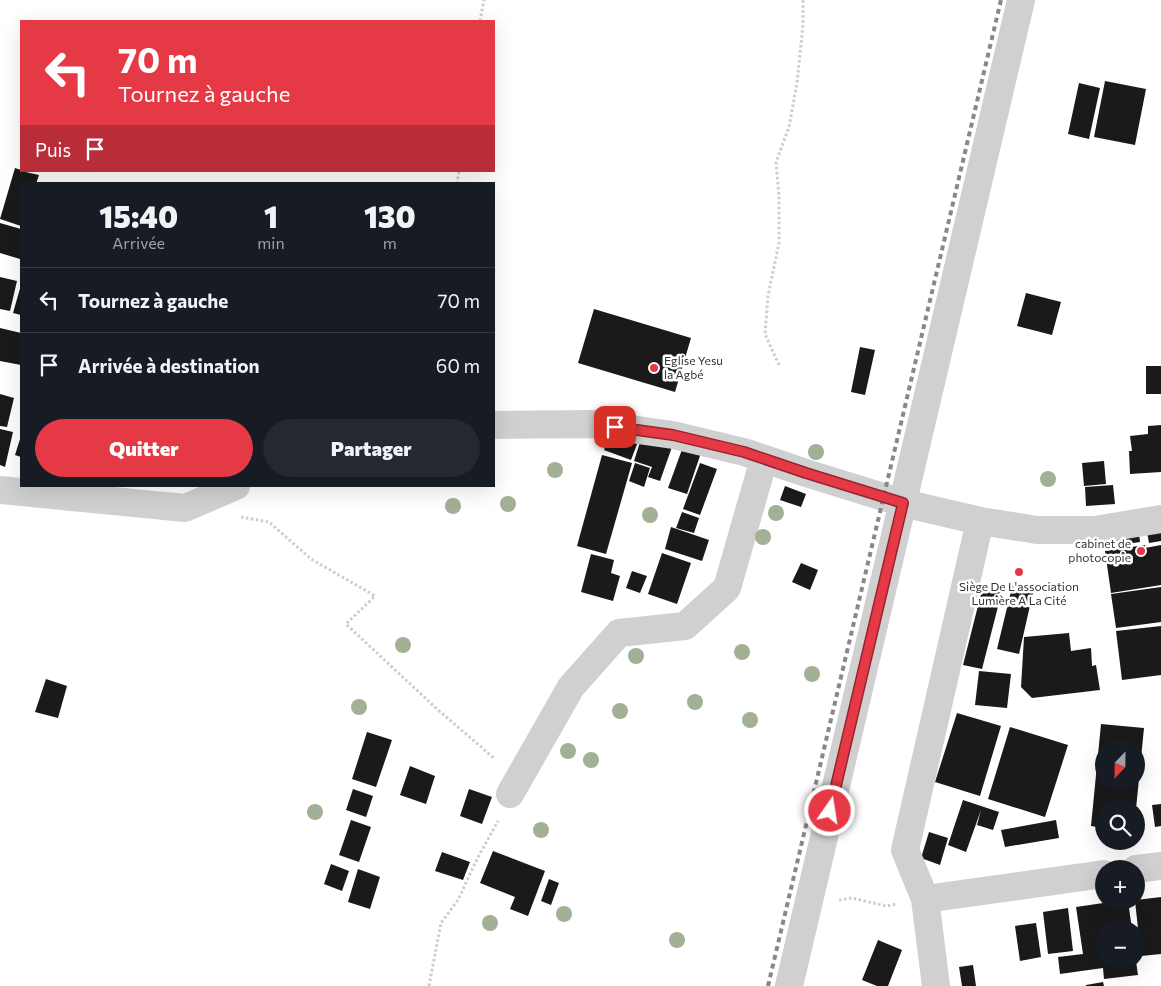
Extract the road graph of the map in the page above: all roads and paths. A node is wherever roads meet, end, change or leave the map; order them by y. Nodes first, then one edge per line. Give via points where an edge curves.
1 (484, 0) edge
2 (803, 0) edge
3 (1021, 0) edge
4 (480, 20) edge
5 (779, 365) dead end
6 (495, 425) edge
7 (764, 459) junction
8 (234, 487) edge
9 (0, 490) edge
10 (903, 503) junction
11 (232, 516) dead end
12 (1161, 519) edge
13 (980, 521) junction
14 (510, 794) junction
15 (1161, 866) edge
16 (1145, 868) edge
17 (1095, 875) edge
18 (852, 898) dead end
19 (925, 899) junction
20 (886, 906) dead end
21 (429, 986) edge
22 (789, 986) edge
23 (936, 986) edge

1 - 4 path
2 - 5 path via 797,83 789,127 776,162 779,242 768,296 765,334
3 - 10 street
6 - 7 street via 596,424 673,435
7 - 10 street
7 - 14 street via 727,588 685,626 619,633 571,687
8 - 9 street via 185,508
10 - 13 street
10 - 22 street
11 - 14 path via 269,522 311,559 376,596 346,624 502,766
12 - 13 street via 1096,530 1036,530
13 - 19 street via 905,850
14 - 21 path via 458,900 441,923
15 - 16 street
17 - 19 street
18 - 20 path
19 - 23 street

